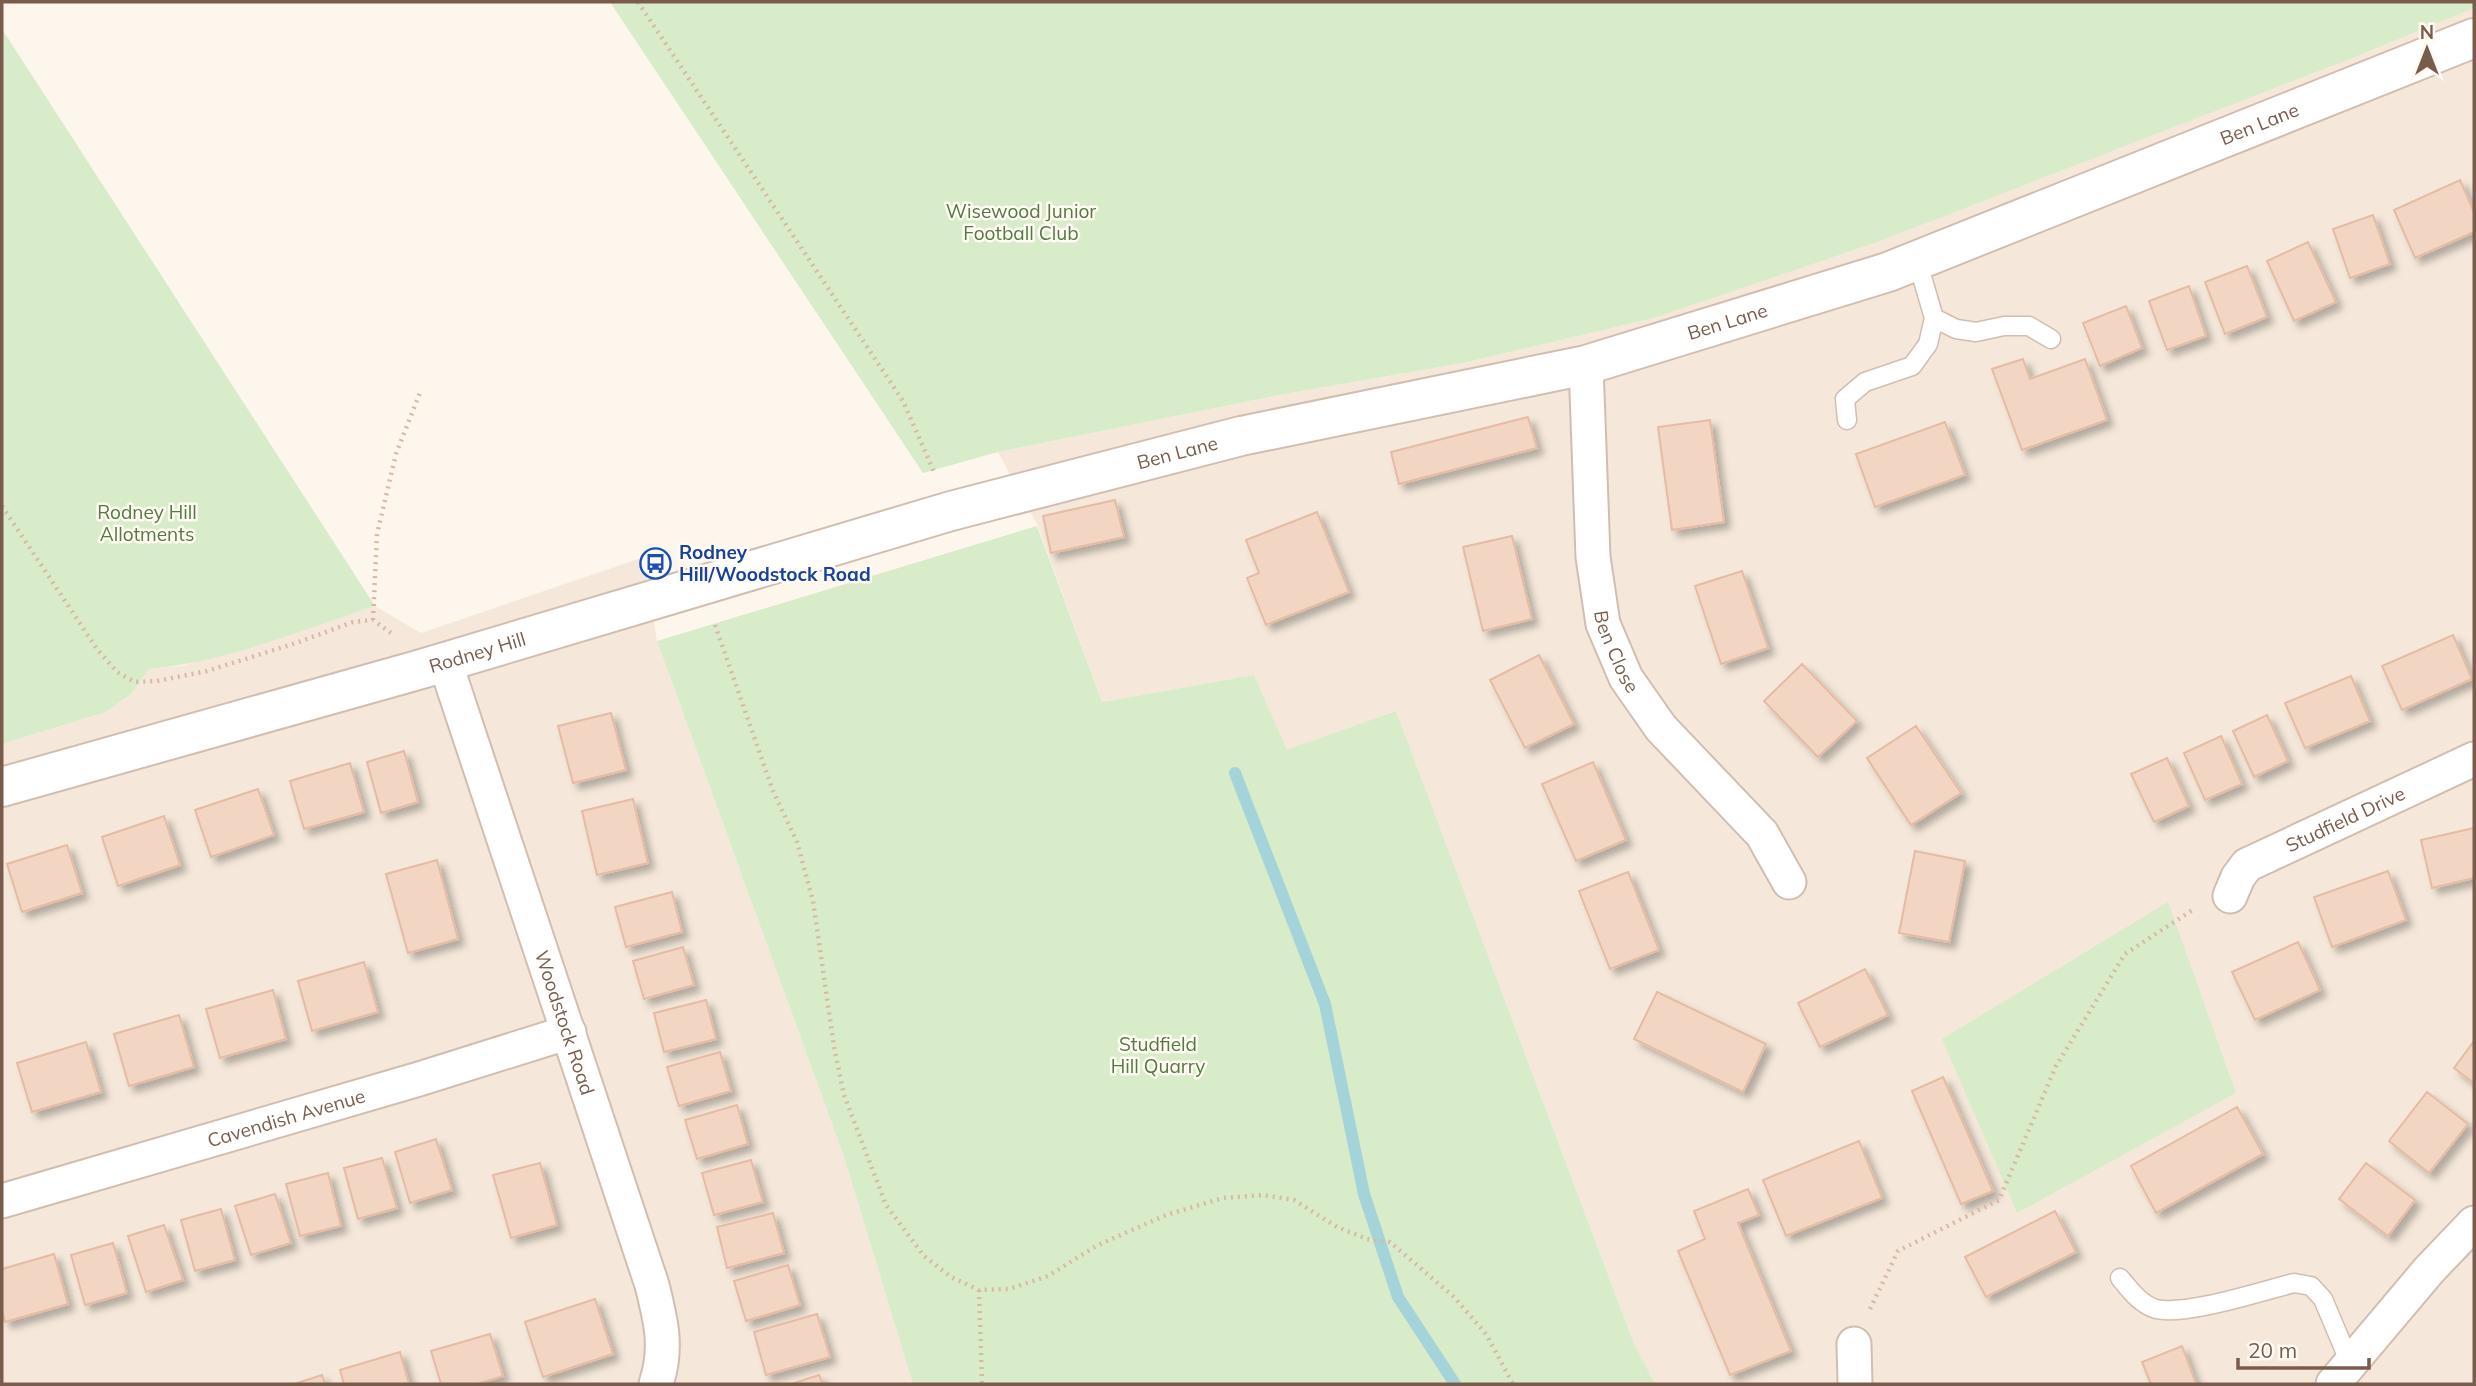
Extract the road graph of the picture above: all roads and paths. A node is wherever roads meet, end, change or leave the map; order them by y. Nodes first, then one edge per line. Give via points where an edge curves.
1 (638, 2) edge
2 (2474, 38) edge
3 (1917, 260) junction
4 (1934, 317) junction
5 (2051, 339) dead end
6 (1586, 365) junction
7 (421, 390) dead end
8 (1847, 420) dead end
9 (2, 506) edge
10 (951, 512) junction
11 (702, 584) junction
12 (373, 620) junction
13 (432, 666) junction
14 (2474, 759) edge
15 (2, 787) edge
16 (1789, 882) dead end
17 (2230, 896) joint
18 (569, 1032) junction
19 (2, 1201) edge
20 (2474, 1223) edge
21 (2120, 1278) dead end
22 (979, 1290) junction
23 (1854, 1344) joint
24 (2342, 1374) edge
25 (656, 1384) edge
26 (982, 1384) edge
27 (1513, 1384) edge
28 (1854, 1384) edge

1 - 10 path via 903,401
2 - 3 street, Ben Lane
3 - 4 lane
3 - 6 street, Ben Lane
4 - 5 lane via 1956,329 1976,332 2029,326
4 - 8 lane via 1928,344 1912,366 1865,382 1845,399
6 - 10 street, Ben Lane via 1241,436
6 - 16 street, Ben Close via 1593,557 1603,624 1626,678 1661,728 1762,834
7 - 12 path via 396,454 377,534
9 - 12 path via 97,649 117,672 135,682 207,671 353,622
10 - 11 street, Rodney Hill
11 - 13 street, Rodney Hill
11 - 22 path via 742,707 797,842 813,901 834,1047 865,1152 886,1205 924,1256 951,1277
12 - 13 path
13 - 15 street, Rodney Hill
13 - 18 street, Woodstock Road
14 - 17 street, Studfield Drive via 2247,865
17 - 23 path via 2188,912 2124,954 2056,1066 2000,1200 1898,1251
18 - 19 street, Cavendish Avenue
18 - 25 street, Woodstock Road via 663,1329 662,1367
20 - 24 street
21 - 24 lane via 2140,1301 2157,1309 2194,1308 2294,1283 2311,1286 2323,1299
22 - 26 path
22 - 27 path via 1009,1289 1048,1276 1096,1246 1166,1215 1223,1198 1263,1195 1294,1200 1337,1227 1390,1242 1454,1297 1486,1334
23 - 28 street

